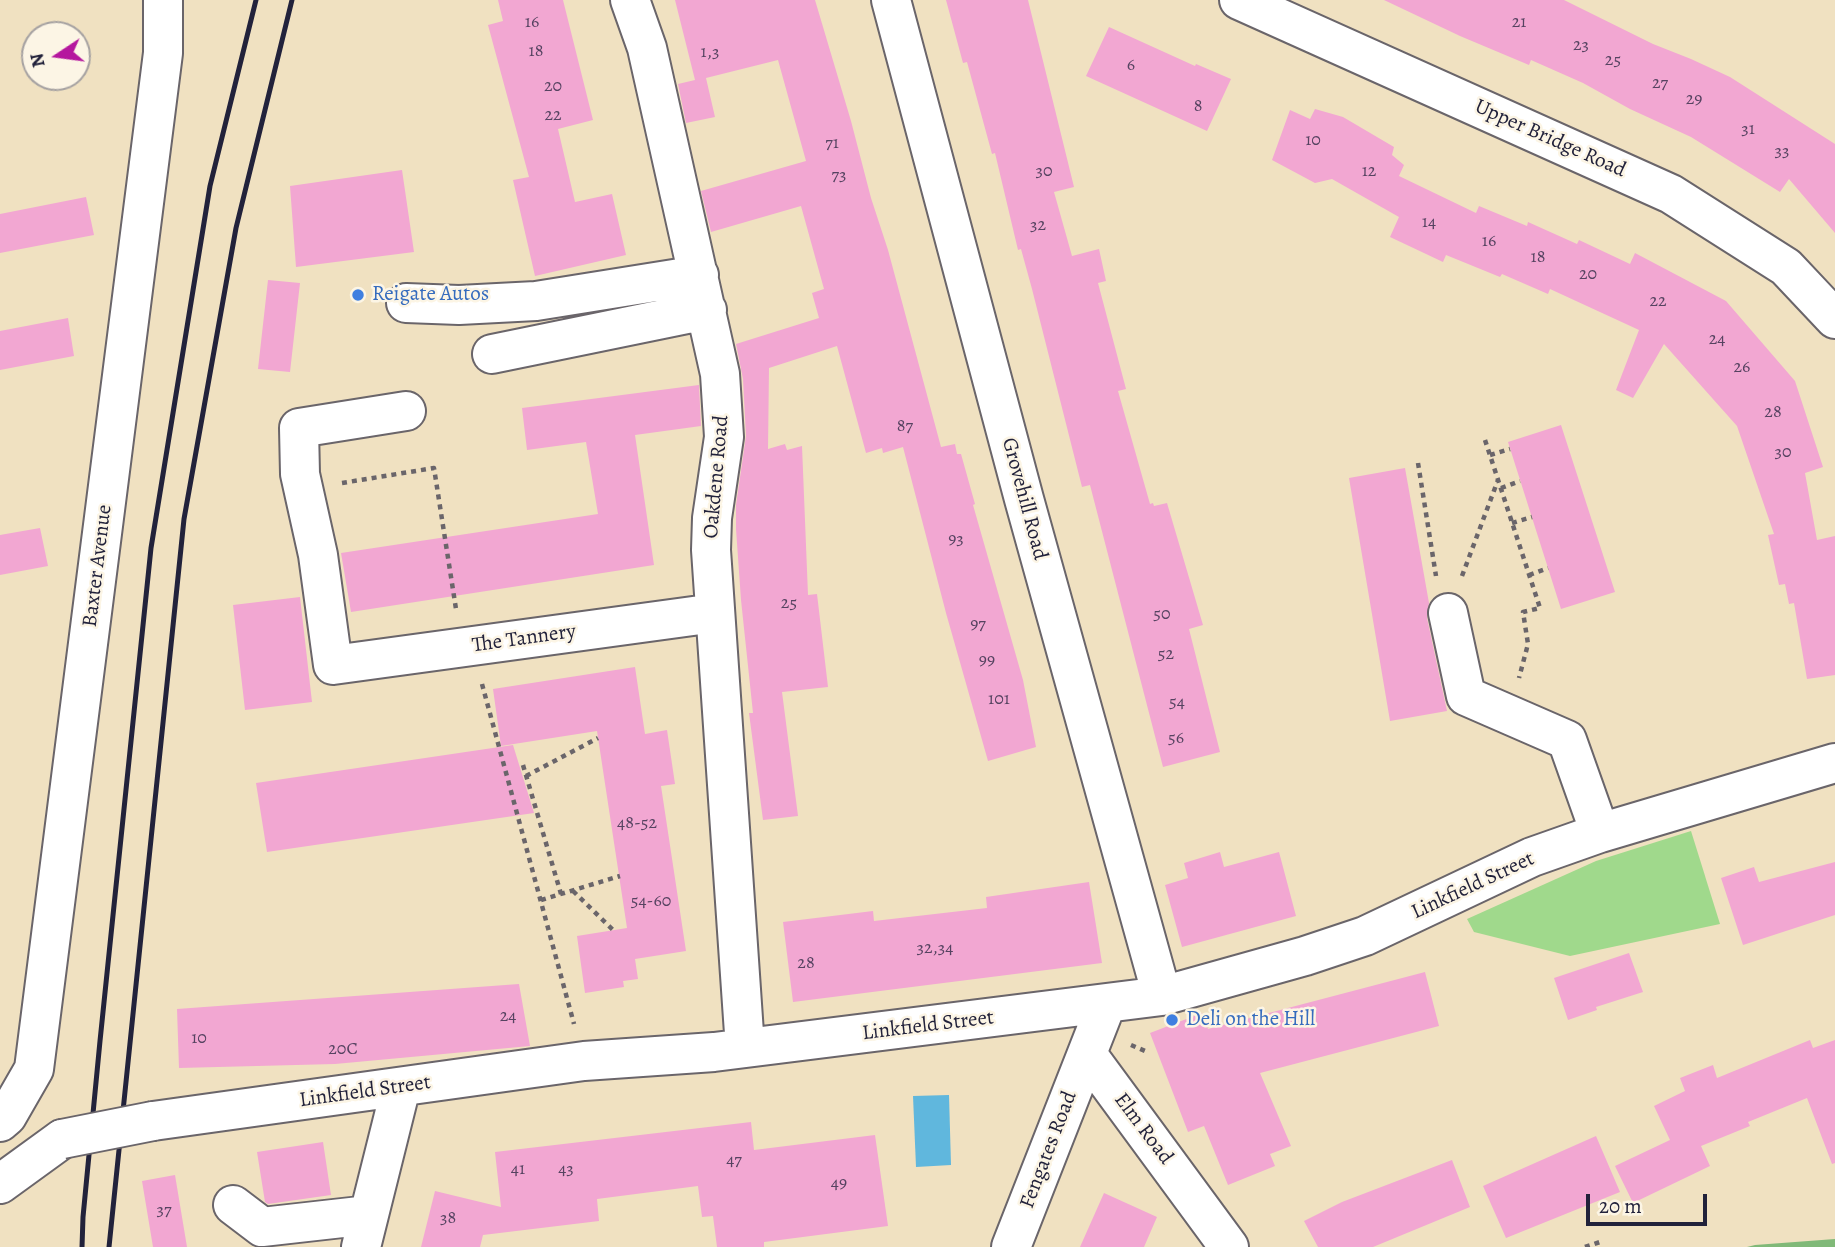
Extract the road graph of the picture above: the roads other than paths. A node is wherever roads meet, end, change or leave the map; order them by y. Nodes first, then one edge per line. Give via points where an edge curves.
1 (163, 0) edge
2 (630, 0) edge
3 (891, 0) edge
4 (1239, 0) edge
5 (703, 292) junction
6 (406, 303) dead end
7 (1835, 319) edge
8 (492, 354) dead end
9 (406, 411) dead end
10 (715, 613) junction
11 (1448, 613) road end
12 (1835, 763) edge
13 (1600, 834) junction
14 (1162, 996) junction
15 (1106, 1005) junction
16 (745, 1048) junction
17 (1087, 1054) junction
18 (401, 1087) junction
19 (0, 1122) edge
20 (0, 1184) edge
21 (233, 1205) dead end
22 (365, 1231) edge
23 (1011, 1247) edge
24 (1229, 1247) edge

1 - 19 street, Baxter Avenue via 163,53 34,1069
2 - 5 street, Oakdene Road via 647,48
3 - 14 street, Grovehill Road
4 - 7 street, Upper Bridge Road via 1671,194 1786,267
5 - 6 street via 459,305
5 - 8 street
5 - 10 street, Oakdene Road via 723,405 724,438 712,518
9 - 10 street, The Tannery via 299,428 300,474 318,555 334,665
10 - 16 street, Oakdene Road
11 - 13 street via 1466,696 1567,740
12 - 13 street, Linkfield Street
13 - 14 street, Linkfield Street via 1532,857 1365,936
14 - 15 street, Linkfield Street
15 - 16 street, Linkfield Street
15 - 17 street
16 - 18 street, Linkfield Street via 584,1061
17 - 23 street, Fengates Road
17 - 24 street, Elm Road
18 - 20 street, Linkfield Street, bridge via 153,1121 62,1139
18 - 22 street
21 - 22 street via 262,1227

